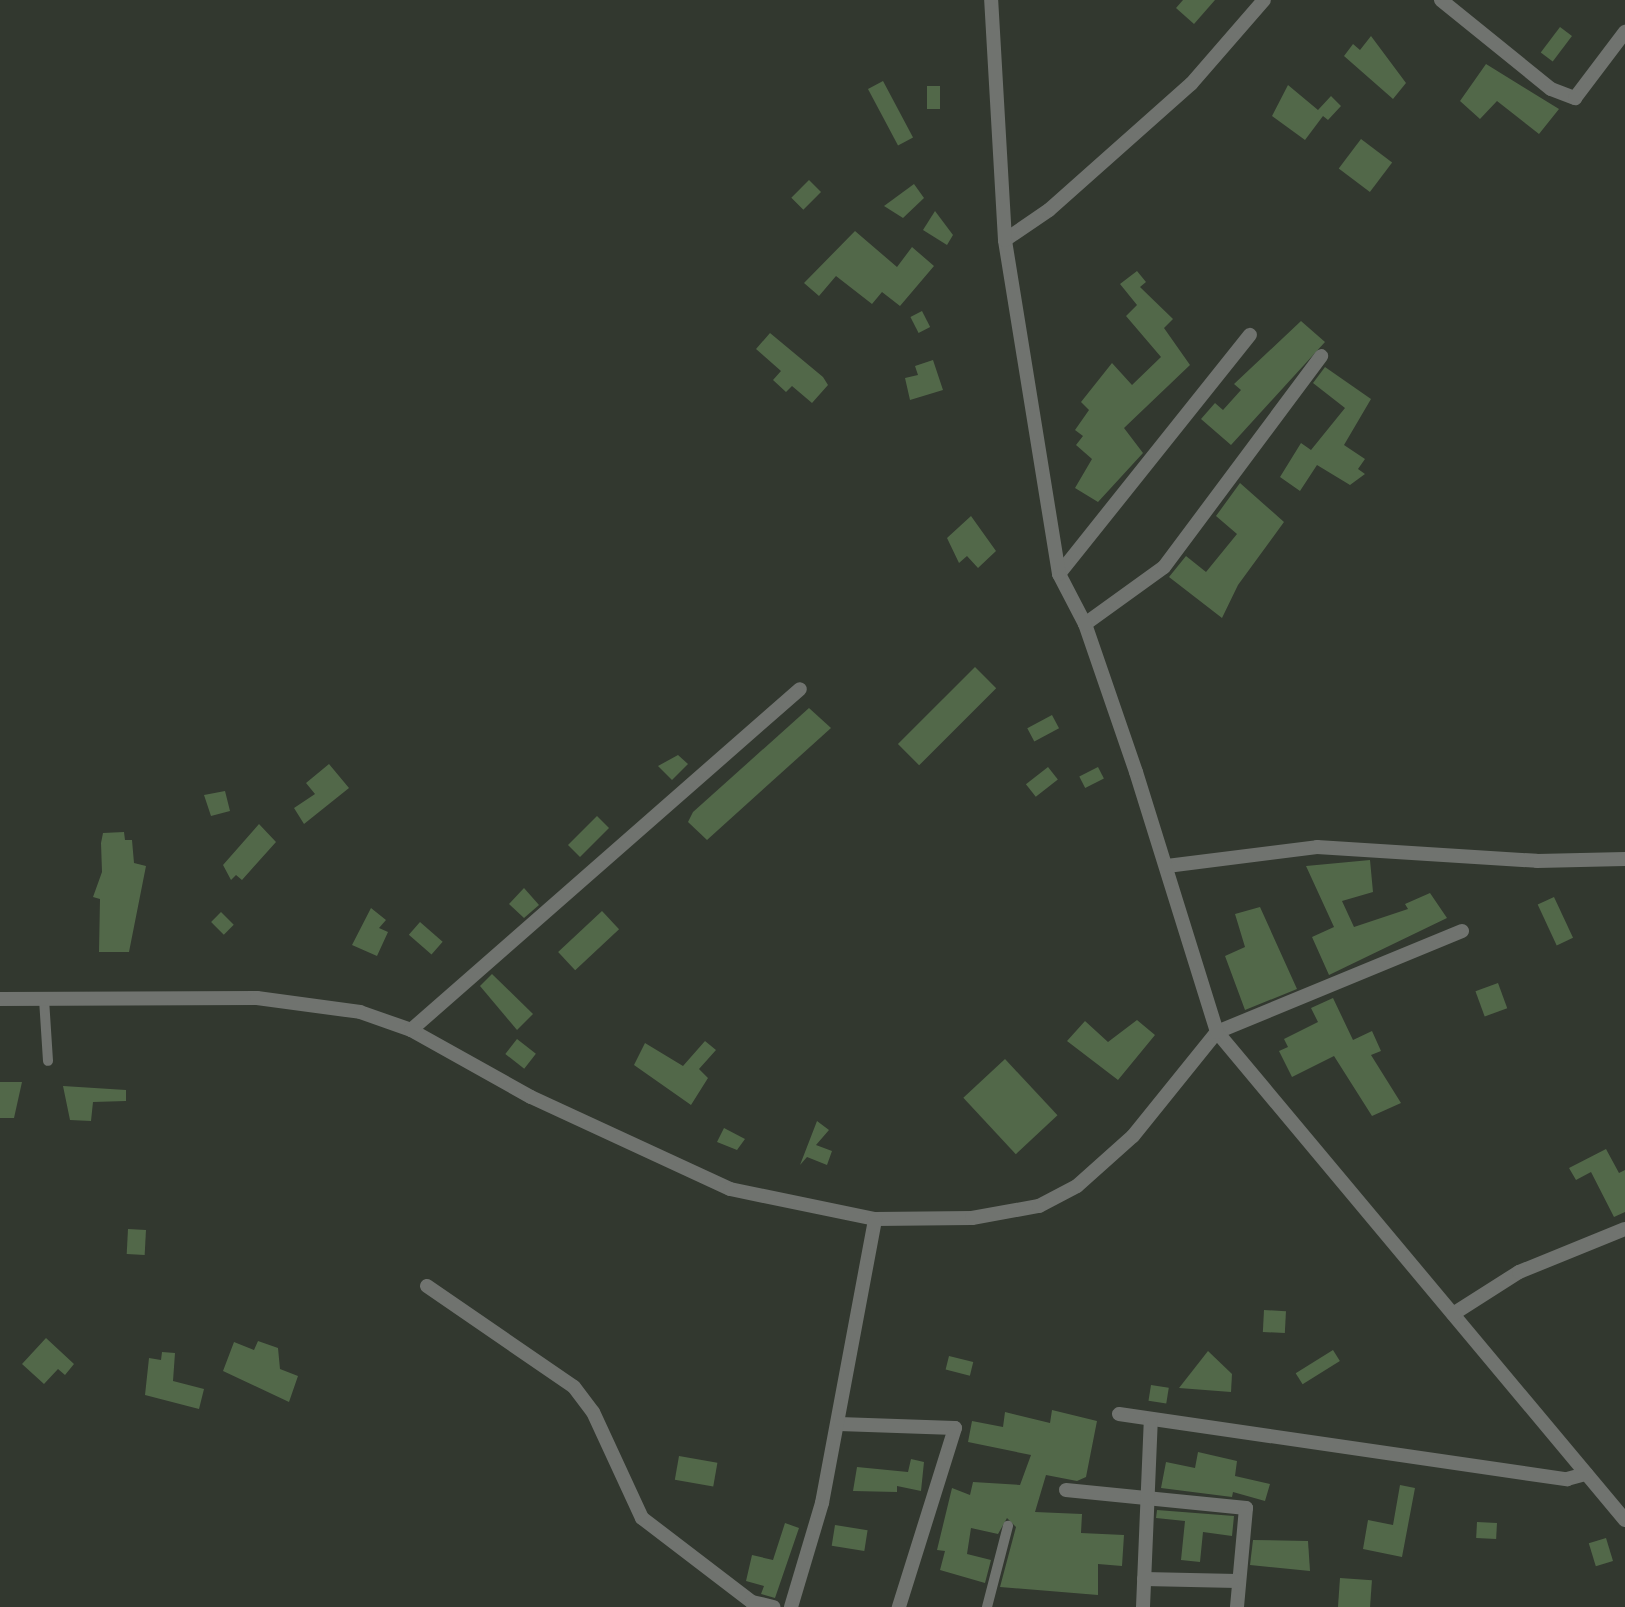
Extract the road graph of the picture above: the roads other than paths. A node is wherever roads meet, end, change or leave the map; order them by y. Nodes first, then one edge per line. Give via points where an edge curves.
1 (991, 0) edge
2 (1264, 0) edge
3 (1441, 0) edge
4 (1625, 32) edge
5 (1005, 240) junction
6 (1250, 335) dead end
7 (1321, 356) dead end
8 (1059, 575) junction
9 (1085, 624) junction
10 (800, 690) dead end
11 (1625, 859) edge
12 (1167, 866) junction
13 (1462, 930) dead end
14 (0, 999) edge
15 (44, 999) junction
16 (411, 1030) junction
17 (1217, 1032) junction
18 (48, 1061) dead end
19 (875, 1219) junction
20 (1625, 1229) edge
21 (427, 1286) dead end
22 (1453, 1314) junction
23 (1119, 1414) dead end
24 (1151, 1419) junction
25 (839, 1424) junction
26 (1586, 1474) junction
27 (1066, 1490) dead end
28 (1145, 1496) junction
29 (1625, 1520) edge
30 (1008, 1526) dead end
31 (1144, 1578) junction
32 (1237, 1581) junction
33 (773, 1607) edge
34 (792, 1607) edge
35 (900, 1607) edge
36 (987, 1607) edge
37 (1143, 1607) edge
38 (1237, 1607) edge

1 - 5 street
2 - 5 street via 1191,84 1049,210
3 - 4 street via 1551,89 1575,98
5 - 8 street
6 - 8 street
7 - 9 street via 1171,559
8 - 9 street
9 - 12 street
10 - 16 street
11 - 12 street via 1536,861 1317,847
12 - 17 street
13 - 17 street
14 - 15 street
15 - 16 street via 306,1000
15 - 18 lane
16 - 19 street via 531,1097 730,1189
17 - 19 street via 1133,1136 1068,1192 999,1214
17 - 22 street
19 - 25 street
20 - 22 street via 1519,1272
21 - 33 street via 574,1387 593,1412 642,1518 752,1602
22 - 26 street
23 - 24 street
24 - 26 street via 1567,1479
24 - 28 street
25 - 34 street
25 - 35 street via 955,1428
26 - 29 street
27 - 28 street
28 - 31 street
28 - 32 street via 1246,1508
30 - 36 lane
31 - 32 street
31 - 37 street
32 - 38 street

